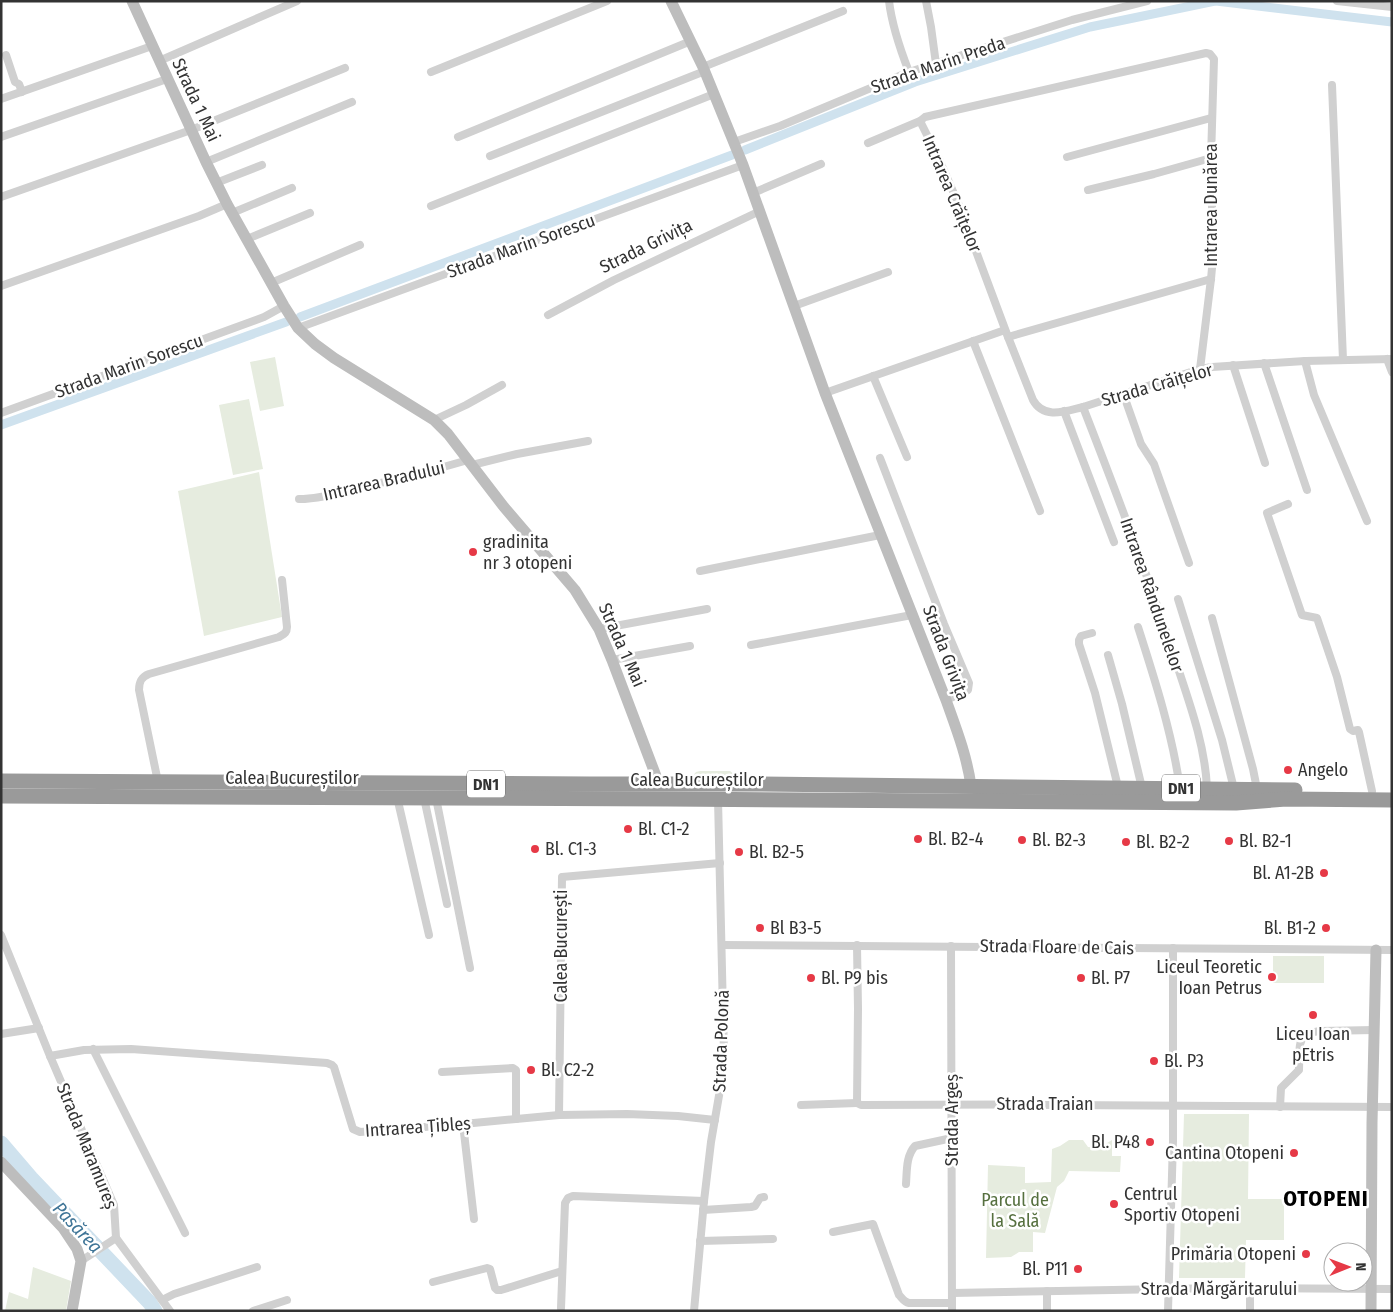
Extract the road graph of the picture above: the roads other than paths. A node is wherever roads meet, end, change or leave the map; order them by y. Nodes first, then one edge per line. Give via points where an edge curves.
1 (297, 1) edge
2 (607, 1) edge
3 (672, 1) edge
4 (889, 1) edge
5 (926, 1) edge
6 (1147, 1) edge
7 (1337, 1) edge
8 (135, 2) edge
9 (1377, 3) edge
10 (1392, 7) edge
11 (843, 11) dead end
12 (692, 41) junction
13 (152, 46) junction
14 (6, 55) dead end
15 (1198, 55) joint
16 (159, 61) junction
17 (936, 64) junction
18 (345, 68) dead end
19 (704, 69) junction
20 (431, 72) dead end
21 (908, 72) junction
22 (167, 79) junction
23 (1332, 85) dead end
24 (22, 92) junction
25 (714, 94) junction
26 (1, 99) edge
27 (352, 102) dead end
28 (1211, 118) junction
29 (920, 121) junction
30 (190, 130) junction
31 (1, 137) edge
32 (458, 137) dead end
33 (734, 142) junction
34 (868, 143) dead end
35 (490, 156) dead end
36 (1068, 157) dead end
37 (1211, 158) junction
38 (206, 162) junction
39 (822, 164) dead end
40 (262, 165) dead end
41 (743, 165) junction
42 (216, 183) junction
43 (292, 188) dead end
44 (1088, 190) dead end
45 (754, 193) junction
46 (1, 197) edge
47 (431, 206) dead end
48 (229, 208) junction
49 (760, 211) junction
50 (310, 213) dead end
51 (247, 240) junction
52 (360, 245) dead end
53 (888, 272) dead end
54 (1211, 279) junction
55 (271, 283) junction
56 (1, 286) edge
57 (284, 306) junction
58 (794, 306) junction
59 (548, 315) dead end
60 (298, 328) junction
61 (1006, 334) junction
62 (973, 341) junction
63 (1389, 359) edge
64 (1342, 360) junction
65 (1305, 361) junction
66 (1264, 363) junction
67 (1233, 365) junction
68 (1200, 369) junction
69 (1392, 372) edge
70 (873, 376) junction
71 (502, 385) dead end
72 (825, 393) junction
73 (1123, 394) junction
74 (1083, 407) junction
75 (1064, 411) junction
76 (1, 413) edge
77 (434, 420) junction
78 (588, 440) dead end
79 (907, 457) dead end
80 (880, 458) dead end
81 (470, 463) junction
82 (1266, 464) dead end
83 (1307, 490) dead end
84 (299, 499) dead end
85 (1288, 504) dead end
86 (1040, 512) dead end
87 (1366, 521) dead end
88 (880, 535) junction
89 (1114, 542) dead end
90 (1190, 563) dead end
91 (700, 571) dead end
92 (282, 580) dead end
93 (1178, 599) dead end
94 (707, 610) dead end
95 (912, 615) junction
96 (1212, 618) dead end
97 (1138, 626) dead end
98 (599, 629) junction
99 (1092, 633) dead end
100 (752, 645) dead end
101 (690, 646) dead end
102 (1108, 655) dead end
103 (612, 660) junction
104 (946, 700) junction
105 (1, 781) edge
106 (158, 782) junction
107 (659, 784) junction
108 (971, 786) junction
109 (1118, 787) junction
110 (1142, 788) junction
111 (1180, 788) junction
112 (1207, 788) junction
113 (1234, 789) junction
114 (1257, 789) junction
115 (1372, 791) junction
116 (1392, 791) edge
117 (1, 796) edge
118 (398, 798) junction
119 (430, 798) junction
120 (718, 799) junction
121 (1392, 800) edge
122 (720, 863) junction
123 (447, 904) dead end
124 (1, 935) edge
125 (429, 935) dead end
126 (722, 945) junction
127 (857, 945) junction
128 (951, 946) junction
129 (1173, 948) junction
130 (1376, 950) junction
131 (1392, 950) edge
132 (470, 968) dead end
133 (39, 1028) junction
134 (1374, 1030) junction
135 (1, 1034) edge
136 (93, 1049) junction
137 (50, 1056) junction
138 (442, 1072) dead end
139 (857, 1103) junction
140 (952, 1104) junction
141 (1174, 1104) junction
142 (801, 1105) dead end
143 (1280, 1107) junction
144 (1372, 1107) junction
145 (1392, 1108) edge
146 (559, 1115) junction
147 (516, 1119) junction
148 (715, 1120) junction
149 (463, 1124) junction
150 (952, 1138) junction
151 (1, 1162) edge
152 (906, 1184) dead end
153 (764, 1197) dead end
154 (703, 1206) junction
155 (474, 1219) dead end
156 (833, 1232) dead end
157 (185, 1233) dead end
158 (116, 1238) junction
159 (773, 1239) dead end
160 (700, 1241) junction
161 (1371, 1242) edge
162 (81, 1261) junction
163 (257, 1267) dead end
164 (562, 1271) junction
165 (434, 1282) dead end
166 (1250, 1288) junction
167 (1169, 1289) junction
168 (1323, 1289) edge
169 (1373, 1289) edge
170 (1392, 1289) edge
171 (1047, 1291) junction
172 (1371, 1292) edge
173 (952, 1293) junction
174 (162, 1300) junction
175 (287, 1300) dead end
176 (906, 1302) junction
177 (952, 1307) edge
178 (560, 1308) dead end
179 (72, 1311) edge
180 (170, 1311) edge
181 (253, 1311) edge
182 (694, 1311) edge
183 (903, 1311) edge
184 (1046, 1311) edge
185 (1168, 1311) edge
186 (1250, 1311) edge
187 (1371, 1311) edge

1 - 16 street
2 - 20 street
3 - 12 street, Strada Grivița
4 - 21 street
5 - 17 street
6 - 17 street, Strada Marin Preda via 1072,20
7 - 9 street
8 - 13 street, Strada 1 Mai
9 - 10 street
11 - 19 street
12 - 19 street, Strada Grivița
12 - 32 street
13 - 16 street, Strada 1 Mai
13 - 24 street
14 - 24 street
15 - 28 street, Intrarea Dunărea via 1208,53 1214,59
15 - 29 street, Intrarea Crăițelor via 925,117
16 - 22 street, Strada 1 Mai
17 - 21 street, Strada Marin Preda
18 - 30 street
19 - 25 street, Strada Grivița
19 - 35 street
21 - 33 street, Strada Marin Preda
22 - 30 street, Strada 1 Mai
22 - 31 street
23 - 64 street
24 - 26 street
25 - 33 street, Strada Grivița
25 - 47 street
27 - 38 street
28 - 36 street
28 - 37 street, Intrarea Dunărea
29 - 34 street
29 - 61 street, Intrarea Crăițelor via 958,203
30 - 38 street, Strada 1 Mai
30 - 46 street
33 - 41 street, Strada Grivița
37 - 44 street
37 - 54 street, Intrarea Dunărea
38 - 42 street, Strada 1 Mai
39 - 45 street
40 - 42 street
41 - 45 street, Strada Grivița
41 - 60 street, Strada Marin Sorescu
42 - 48 street, Strada 1 Mai
43 - 48 street
45 - 49 street, Strada Grivița
48 - 51 street, Strada 1 Mai
48 - 56 street
49 - 58 street, Strada Grivița
49 - 59 street, Strada Grivița
50 - 51 street
51 - 55 street, Strada 1 Mai
52 - 55 street
53 - 58 street
54 - 61 street
54 - 68 street, Intrarea Dunărea
55 - 57 street, Strada 1 Mai
57 - 60 street, Strada 1 Mai
57 - 76 street, Strada Marin Sorescu via 264,317
58 - 72 street, Strada Grivița
60 - 77 street, Strada 1 Mai via 334,358
61 - 62 street
61 - 75 street, Strada Crăițelor via 1038,408 1045,412
62 - 70 street
62 - 86 street
63 - 64 street, Strada Crăițelor
63 - 69 street
64 - 65 street, Strada Crăițelor
65 - 66 street, Strada Crăițelor
65 - 87 street via 1314,395
66 - 67 street, Strada Crăițelor
66 - 83 street
67 - 68 street, Strada Crăițelor
67 - 82 street
68 - 73 street, Strada Crăițelor
70 - 72 street
70 - 79 street
71 - 77 street
72 - 88 street, Strada Grivița
73 - 74 street, Strada Crăițelor
73 - 90 street via 1140,444 1154,464
74 - 75 street, Strada Crăițelor
74 - 112 street, Intrarea Rândunelelor via 1162,617 1204,760
75 - 89 street
77 - 81 street, Strada 1 Mai
78 - 81 street
80 - 104 street via 969,683 968,690
81 - 84 street, Intrarea Bradului via 340,493
81 - 98 street, Strada 1 Mai via 575,590
85 - 115 street via 1267,513 1302,615 1317,618 1350,729 1359,732
88 - 91 street
88 - 95 street, Strada Grivița
92 - 106 street via 285,634 141,679 139,690
93 - 113 street
94 - 98 street
95 - 100 street
95 - 104 street, Strada Grivița
96 - 114 street
97 - 111 street via 1162,702
98 - 103 street, Strada 1 Mai
99 - 109 street via 1081,636 1079,644 1095,693
101 - 103 street
102 - 110 street
103 - 107 street, Strada 1 Mai
104 - 108 street, Strada Grivița via 964,750
105 - 106 highway, Calea Bucureștilor / DN1
106 - 107 highway, Calea Bucureștilor / DN1
107 - 108 highway, Calea Bucureștilor / DN1
108 - 109 highway, Calea Bucureștilor / DN1
109 - 110 highway, Calea Bucureștilor / DN1
110 - 111 highway, Calea Bucureștilor / DN1
111 - 112 highway, Calea Bucureștilor / DN1
112 - 113 highway, Calea Bucureștilor / DN1
113 - 114 highway, Calea Bucureștilor / DN1
114 - 115 highway, Calea Bucureștilor / DN1
115 - 116 highway, Calea Bucureștilor / DN1
117 - 118 highway, Calea Bucureștilor / DN1
118 - 119 highway, Calea Bucureștilor / DN1
118 - 125 street
119 - 120 highway, Calea Bucureștilor / DN1
119 - 123 street
119 - 132 street
120 - 121 highway, Calea Bucureștilor / DN1 via 1236,804 1286,799
120 - 122 street, Strada Polonă
122 - 126 street, Strada Polonă
122 - 146 street, Calea București via 562,877
124 - 133 street, Strada Maramureș
126 - 127 street, Strada Floare de Cais
126 - 148 street, Strada Polonă via 724,1055
127 - 128 street, Strada Floare de Cais
127 - 139 street
128 - 129 street, Strada Floare de Cais
128 - 140 street, Strada Argeș
129 - 130 street, Strada Floare de Cais
129 - 141 street
130 - 131 street, Strada Floare de Cais
130 - 134 street
133 - 135 street
133 - 137 street, Strada Maramureș
134 - 143 street via 1305,1034 1301,1039 1299,1070 1281,1088
134 - 144 street
136 - 137 street, Intrarea Țibleș
136 - 149 street, Intrarea Țibleș via 152,1050 332,1064 355,1131
136 - 157 street
137 - 158 street, Strada Maramureș via 114,1205
138 - 147 street via 513,1068 516,1070
139 - 140 street, Strada Traian
139 - 142 street, Strada Traian
140 - 141 street, Strada Traian
140 - 150 street, Strada Argeș
141 - 143 street, Strada Traian
141 - 167 street
143 - 144 street, Strada Traian
144 - 145 street, Strada Traian
144 - 161 street
146 - 147 street, Intrarea Țibleș
146 - 148 street, Intrarea Țibleș via 627,1114
147 - 149 street, Intrarea Țibleș
148 - 154 street, Strada Polonă
149 - 155 street
150 - 152 street via 915,1146 909,1157
150 - 173 street, Strada Argeș
151 - 162 street via 63,1228 73,1241
153 - 154 street via 752,1207
154 - 160 street, Strada Polonă
154 - 164 street via 568,1198 565,1203
156 - 176 street via 873,1224 899,1295
158 - 162 street
158 - 174 street
159 - 160 street
160 - 182 street, Strada Polonă
162 - 179 street
163 - 174 street
164 - 165 street via 501,1290 495,1288 487,1268
164 - 178 street
166 - 167 street, Strada Mărgăritarului
166 - 168 street, Strada Mărgăritarului
166 - 186 street
167 - 171 street, Strada Mărgăritarului
167 - 185 street
169 - 170 street, Strada Mărgăritarului
171 - 173 street
171 - 184 street
172 - 187 street
173 - 177 street, Strada Argeș
174 - 180 street
175 - 181 street
176 - 177 street
176 - 183 street

